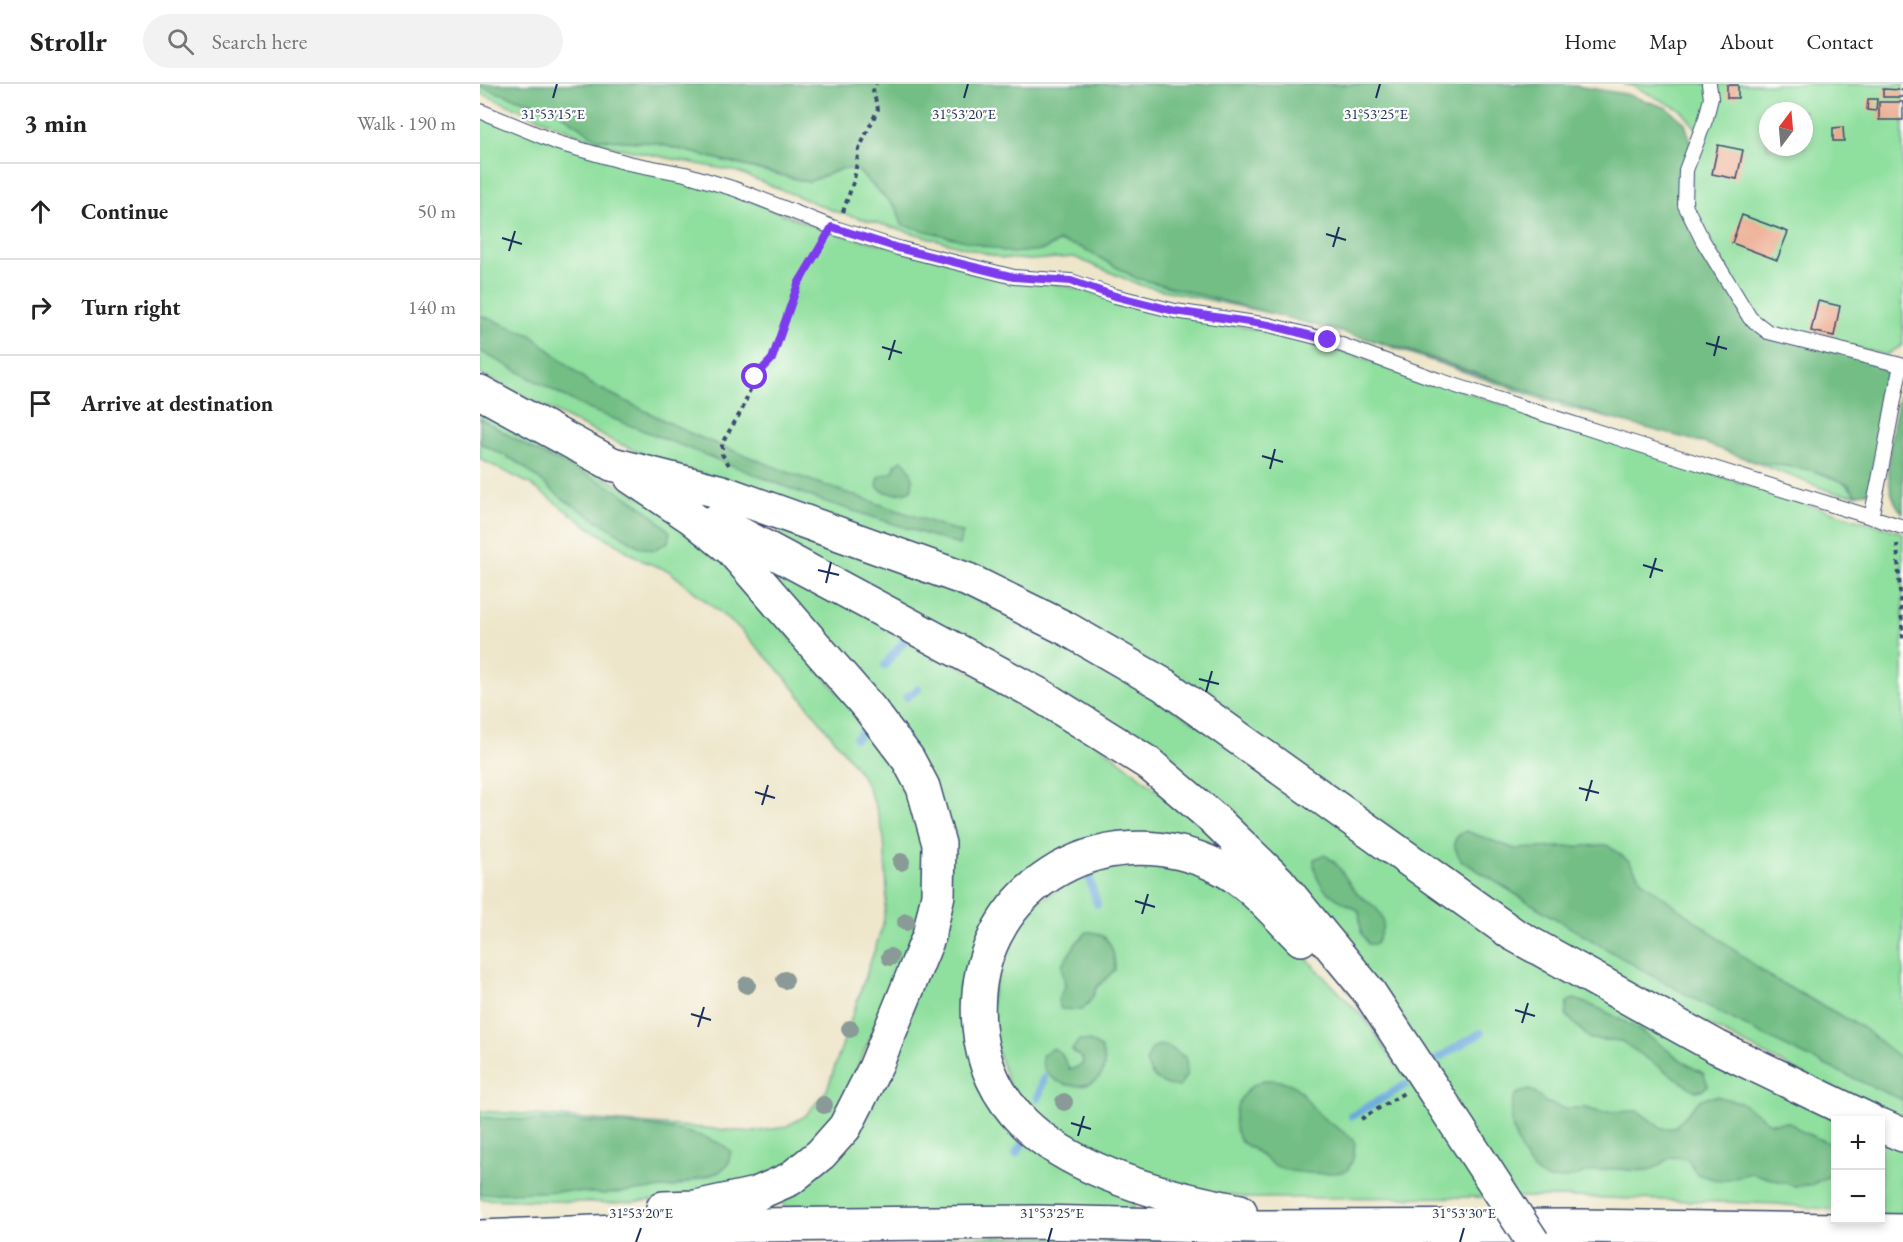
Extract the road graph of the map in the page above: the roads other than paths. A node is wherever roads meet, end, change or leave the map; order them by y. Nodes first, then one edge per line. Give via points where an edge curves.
1 (1709, 84) edge
2 (480, 111) edge
3 (1902, 362) edge
4 (480, 392) edge
5 (612, 464) junction
6 (1871, 517) junction
7 (1900, 526) edge
8 (1369, 992) junction
9 (1861, 1116) edge
10 (1885, 1127) edge
11 (1903, 1135) edge
12 (1340, 1226) junction
13 (1903, 1231) edge
14 (480, 1233) edge
15 (538, 1242) edge
16 (1533, 1242) edge

1 - 3 lane via 1711,98 1706,118 1686,170 1685,205 1750,318 1768,332
2 - 6 lane via 558,142 735,189 898,248 1014,277 1071,281 1175,311 1269,325 1328,340 1536,412
3 - 6 lane
4 - 5 main road
5 - 8 main road via 1038,694 1148,763 1278,881
5 - 9 main road via 722,492 968,580 1084,638 1164,685 1513,934 1679,1027
5 - 14 main road via 732,550 870,709 908,759 923,787 939,844 939,895 929,936 908,991 845,1127 821,1154 790,1179 756,1194 696,1207 597,1211
6 - 7 lane
8 - 12 main road via 1302,940 1242,882 1221,868 1167,850 1145,849 1097,853 1077,859 1036,883 1005,915 986,953 980,978 980,1042 991,1076 1024,1123 1051,1145 1123,1179 1198,1203
8 - 16 main road, bridge via 1425,1091
10 - 11 main road
12 - 13 main road
12 - 14 main road via 1036,1222
14 - 15 main road

